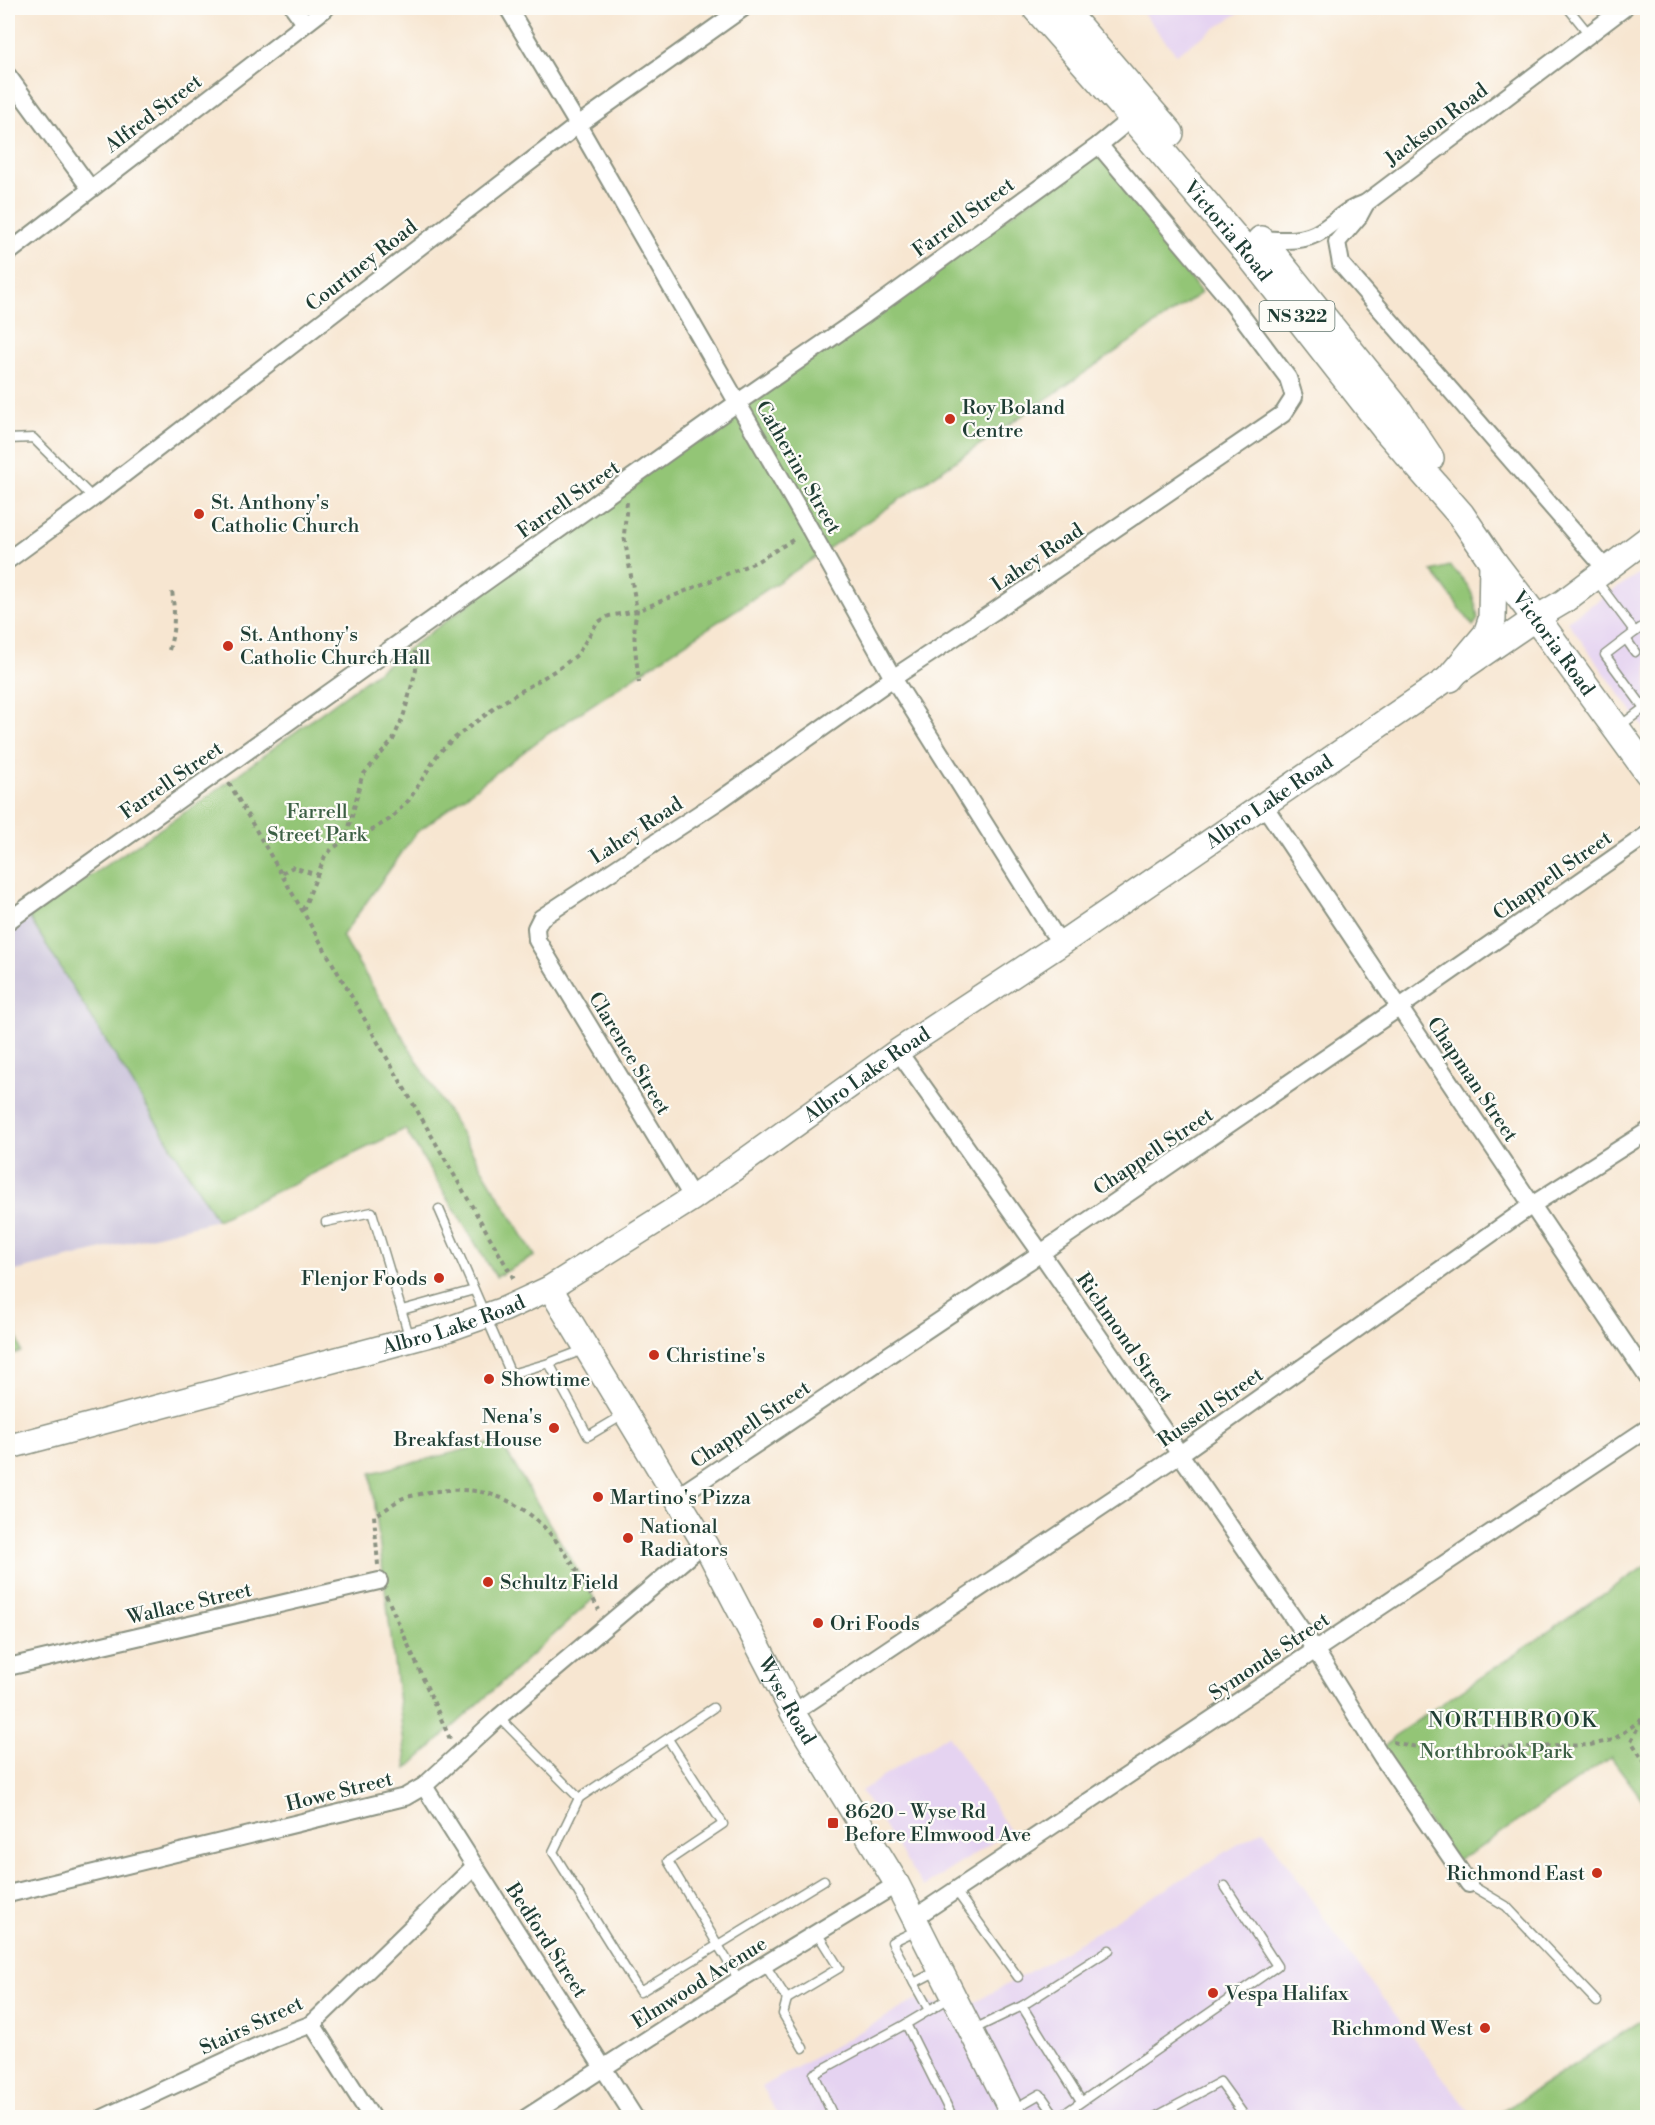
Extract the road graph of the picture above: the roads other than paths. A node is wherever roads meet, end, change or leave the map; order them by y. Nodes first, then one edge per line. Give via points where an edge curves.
1 (294, 8) edge
2 (326, 8) edge
3 (508, 8) edge
4 (743, 8) edge
5 (1036, 8) edge
6 (1062, 8) edge
7 (1568, 8) edge
8 (1624, 8) edge
9 (305, 23) junction
10 (1589, 34) junction
11 (8, 76) edge
12 (1140, 112) junction
13 (578, 125) junction
14 (1099, 145) junction
15 (90, 188) junction
16 (1366, 203) junction
17 (1260, 239) junction
18 (8, 252) edge
19 (737, 403) junction
20 (8, 440) edge
21 (93, 498) junction
22 (1461, 515) junction
23 (1647, 538) edge
24 (8, 560) edge
25 (1493, 562) junction
26 (1600, 573) junction
27 (1536, 618) junction
28 (1635, 632) junction
29 (1647, 633) edge
30 (1626, 639) junction
31 (1635, 652) dead end
32 (893, 678) junction
33 (1450, 678) junction
34 (1646, 707) edge
35 (1616, 729) junction
36 (1647, 772) edge
37 (1263, 804) junction
38 (1647, 834) edge
39 (8, 921) edge
40 (536, 928) joint
41 (1062, 943) junction
42 (1400, 1008) junction
43 (898, 1051) junction
44 (1647, 1131) edge
45 (693, 1198) junction
46 (1532, 1205) junction
47 (439, 1209) dead end
48 (326, 1222) dead end
49 (1041, 1253) junction
50 (550, 1288) junction
51 (474, 1290) junction
52 (402, 1310) junction
53 (485, 1316) junction
54 (410, 1340) junction
55 (586, 1349) junction
56 (549, 1363) junction
57 (1647, 1378) edge
58 (627, 1413) junction
59 (1647, 1428) edge
60 (8, 1447) edge
61 (1180, 1454) junction
62 (677, 1497) junction
63 (706, 1546) junction
64 (379, 1581) road end
65 (1316, 1651) junction
66 (8, 1667) edge
67 (713, 1708) dead end
68 (794, 1713) junction
69 (499, 1717) junction
70 (668, 1739) junction
71 (424, 1786) junction
72 (579, 1798) junction
73 (474, 1867) junction
74 (824, 1880) dead end
75 (897, 1884) junction
76 (1469, 1884) joint
77 (1225, 1886) dead end
78 (956, 1890) junction
79 (8, 1894) edge
80 (916, 1923) junction
81 (817, 1934) junction
82 (718, 1945) junction
83 (1109, 1950) dead end
84 (765, 1965) junction
85 (939, 1970) junction
86 (1018, 1977) dead end
87 (740, 1980) junction
88 (914, 1983) junction
89 (953, 1995) junction
90 (787, 1999) junction
91 (1597, 2002) dead end
92 (1022, 2006) junction
93 (928, 2010) junction
94 (312, 2024) junction
95 (906, 2024) junction
96 (971, 2031) junction
97 (803, 2048) dead end
98 (604, 2067) junction
99 (1081, 2101) junction
100 (133, 2111) edge
101 (1013, 2114) edge
102 (102, 2118) edge
103 (372, 2118) edge
104 (525, 2118) edge
105 (635, 2118) edge
106 (834, 2118) edge
107 (953, 2118) edge
108 (1057, 2118) edge
109 (1153, 2118) edge
110 (1246, 2118) edge

1 - 9 street
2 - 9 street, Alfred Street
3 - 13 street, Catherine Street
4 - 13 street, Courtney Road
5 - 12 main road, Victoria Road / NS 322
6 - 12 main road, Victoria Road / NS 322
7 - 10 lane
8 - 10 street, Jackson Road
9 - 15 street, Alfred Street
10 - 16 street, Jackson Road
11 - 15 street
12 - 14 street, Farrell Street
12 - 17 main road, Victoria Road / NS 322
12 - 22 main road, Victoria Road / NS 322 via 1384,427
13 - 19 street, Catherine Street
13 - 21 street, Courtney Road
14 - 19 street, Farrell Street
14 - 32 street, Lahey Road via 1235,308 1288,378 1294,397 1283,414
15 - 18 street, Alfred Street
16 - 17 street, Jackson Road via 1300,240
16 - 26 street via 1337,242 1341,264
17 - 22 main road, Victoria Road / NS 322 via 1400,413
19 - 32 street, Catherine Street
19 - 39 street, Farrell Street
20 - 21 lane via 33,438
21 - 24 street, Courtney Road
22 - 25 main road, Victoria Road / NS 322
23 - 26 main road, Albro Lake Road
25 - 27 main road, Victoria Road / NS 322
25 - 33 main road via 1492,620 1487,634
26 - 27 main road, Albro Lake Road
26 - 28 lane
27 - 33 main road, Albro Lake Road
27 - 35 main road, Victoria Road / NS 322
28 - 29 lane via 1642,627
28 - 30 lane
30 - 31 lane
30 - 34 lane via 1605,655
32 - 40 street, Lahey Road via 720,800 541,918
32 - 41 street, Catherine Street
33 - 37 main road, Albro Lake Road
34 - 35 lane
35 - 36 main road, Victoria Road / NS 322
37 - 41 main road, Albro Lake Road
37 - 42 street, Chapman Street
38 - 42 street, Chappell Street
40 - 45 street, Clarence Street via 537,940
41 - 43 main road, Albro Lake Road
42 - 46 street, Chapman Street
42 - 49 street, Chappell Street
43 - 45 main road, Albro Lake Road
43 - 49 street, Richmond Street
44 - 46 street, Russell Street
45 - 50 main road, Albro Lake Road
46 - 57 street, Chapman Street
46 - 61 street, Russell Street
47 - 51 lane
48 - 52 lane via 372,1212
49 - 61 street, Richmond Street
49 - 62 street, Chappell Street
50 - 53 main road, Albro Lake Road
50 - 55 main road, Wyse Road
51 - 52 lane
51 - 53 lane
52 - 54 lane
53 - 54 main road, Albro Lake Road
53 - 56 lane via 511,1374
54 - 60 main road, Albro Lake Road
55 - 56 lane
55 - 58 main road, Wyse Road
56 - 58 lane via 588,1436
58 - 62 main road, Wyse Road
59 - 65 street, Symonds Street
61 - 65 street, Richmond Street
61 - 68 street, Russell Street
62 - 63 main road, Wyse Road
63 - 68 main road, Wyse Road
63 - 69 street, Howe Street via 696,1550
64 - 66 street, Wallace Street
65 - 76 street, Richmond Street
65 - 78 street, Symonds Street
67 - 70 lane
68 - 75 main road, Wyse Road
69 - 71 street, Howe Street
69 - 72 lane
70 - 72 lane
70 - 82 lane via 723,1824 668,1861
71 - 73 street, Bedford Street
71 - 79 street, Howe Street via 405,1797
72 - 82 lane via 553,1852 640,1992
73 - 94 street, Stairs Street
73 - 98 street, Bedford Street
74 - 82 lane
75 - 80 main road, Wyse Road
75 - 81 street, Elmwood Avenue
76 - 91 lane via 1506,1906
77 - 99 lane via 1277,1966
78 - 80 street, Symonds Street
78 - 86 lane
80 - 85 main road, Wyse Road
80 - 88 lane via 892,1942
81 - 84 street, Elmwood Avenue
81 - 90 lane via 839,1968
82 - 87 lane
83 - 92 lane
84 - 87 street, Elmwood Avenue
84 - 90 lane
85 - 88 lane
85 - 89 main road, Wyse Road
87 - 98 street, Elmwood Avenue
88 - 93 lane
89 - 93 lane
89 - 96 main road, Wyse Road
90 - 97 lane via 783,2014
92 - 96 lane
92 - 99 lane
93 - 95 lane
94 - 100 street, Stairs Street via 273,2039
94 - 103 street
95 - 106 lane via 814,2074
95 - 107 lane
96 - 101 main road, Wyse Road
98 - 104 street, Elmwood Avenue
98 - 105 street, Bedford Street
99 - 108 lane
100 - 102 street, Stairs Street
101 - 108 lane via 1040,2094
109 - 110 lane via 1220,2082

